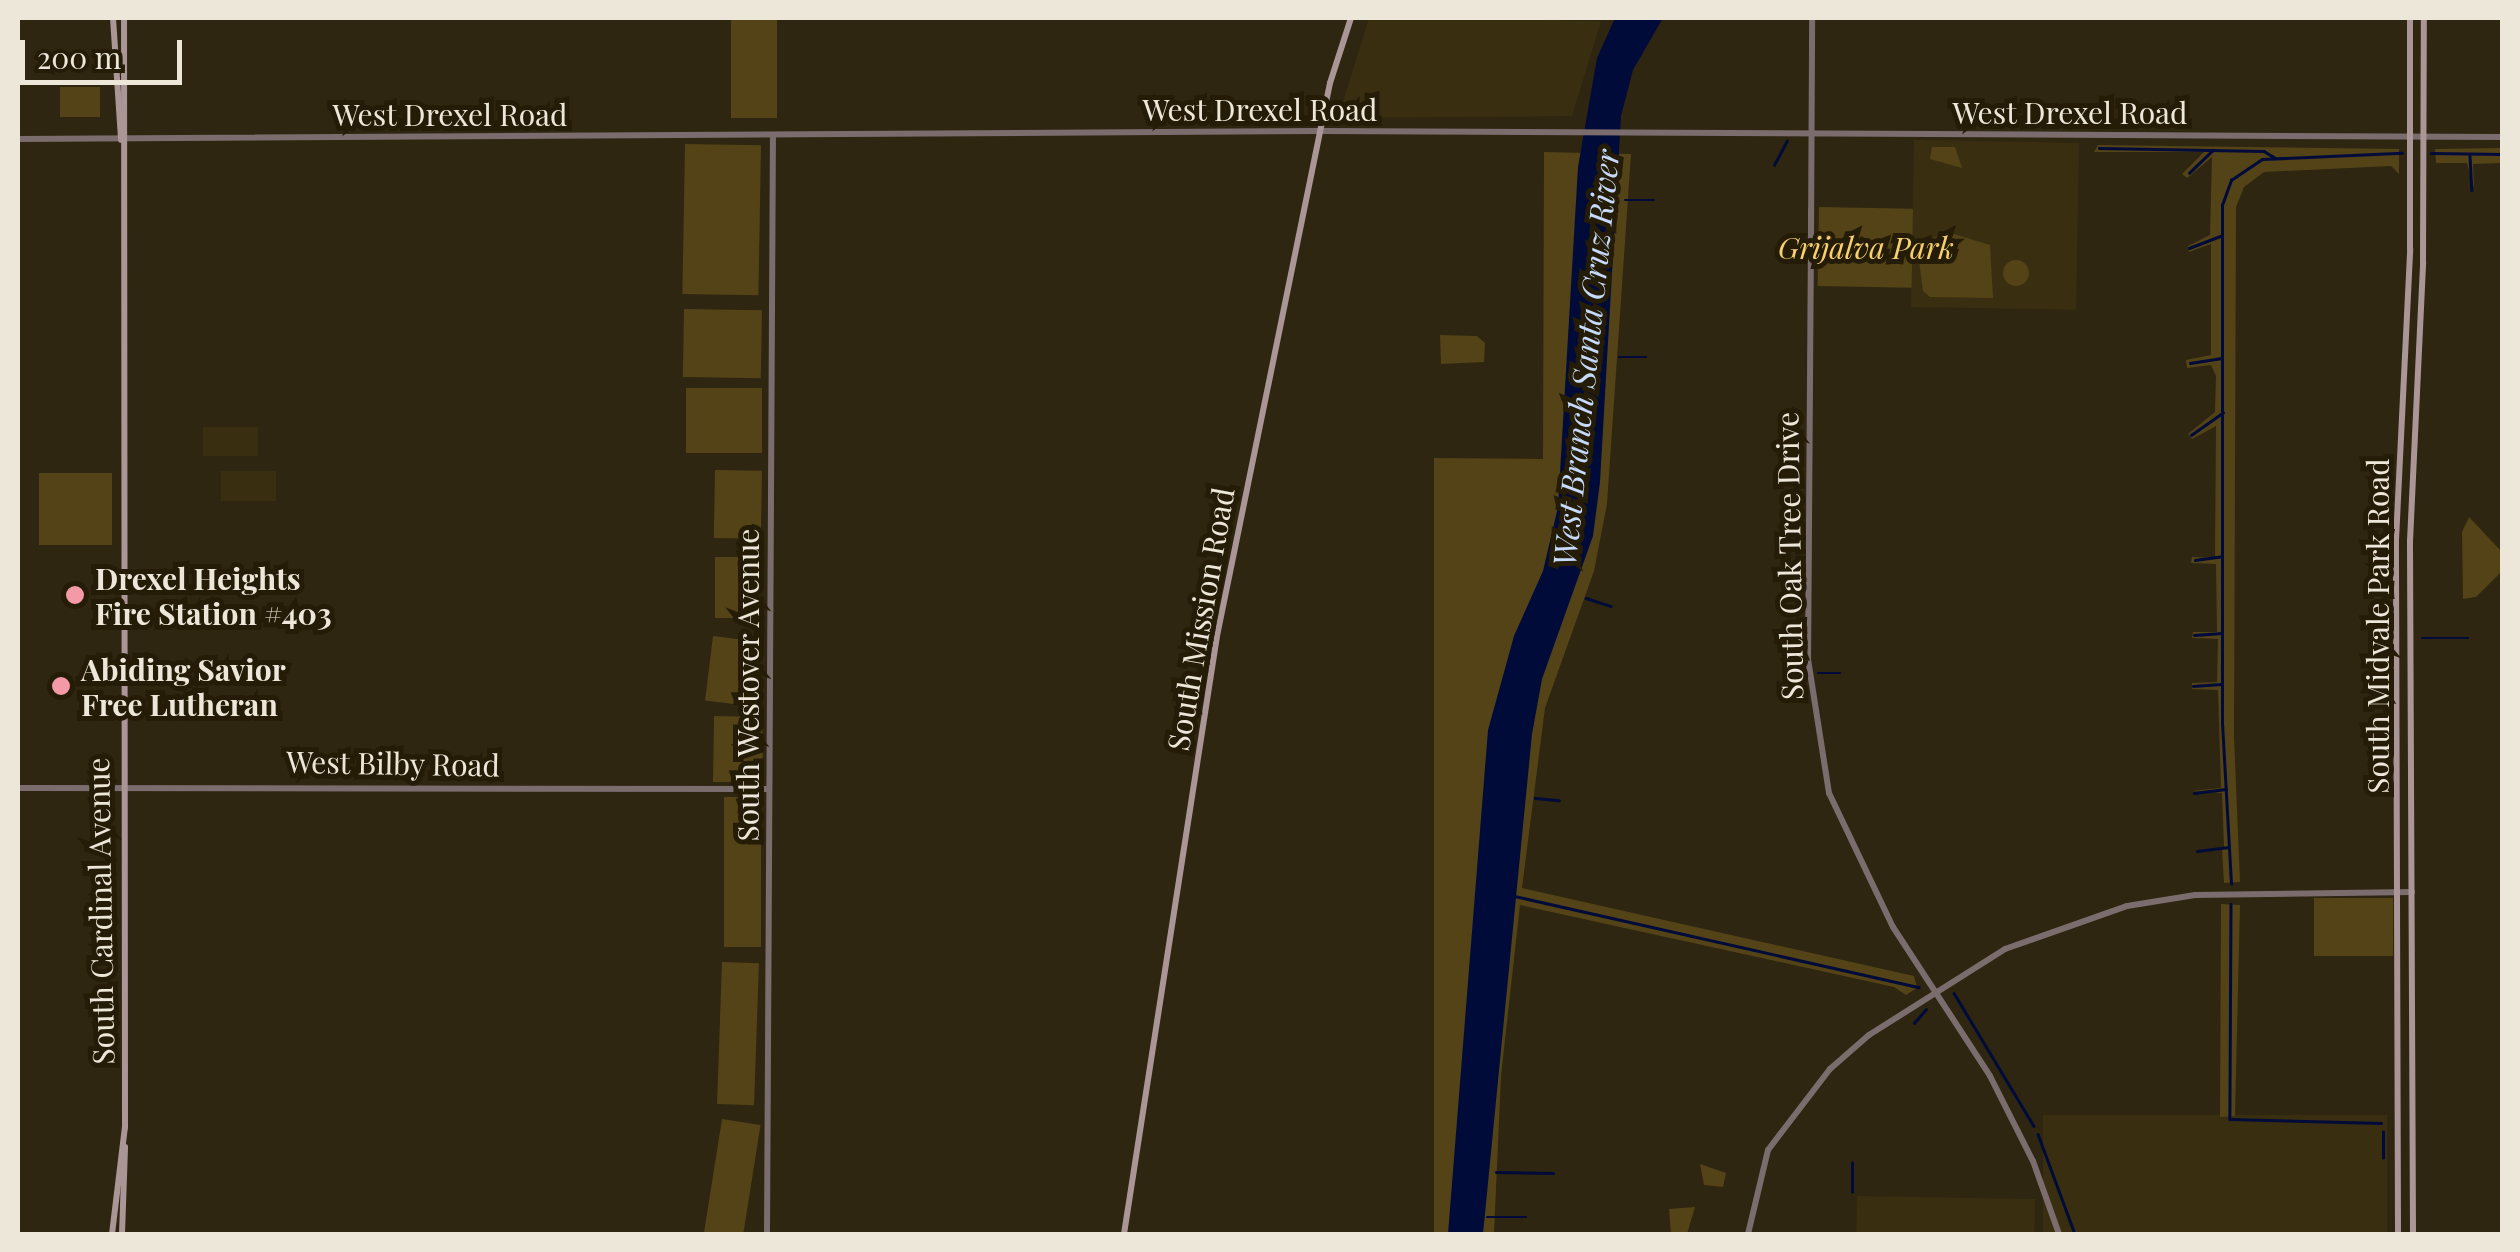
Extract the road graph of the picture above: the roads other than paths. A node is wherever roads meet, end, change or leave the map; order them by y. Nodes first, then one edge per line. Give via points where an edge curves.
1 (113, 18) edge
2 (124, 18) edge
3 (1352, 18) edge
4 (1812, 18) edge
5 (2410, 18) edge
6 (2424, 18) edge
7 (1322, 131) junction
8 (1812, 133) junction
9 (773, 135) junction
10 (2424, 136) junction
11 (2410, 137) junction
12 (2502, 137) edge
13 (18, 139) edge
14 (121, 141) junction
15 (123, 787) junction
16 (18, 788) edge
17 (769, 789) junction
18 (2399, 892) junction
19 (2412, 892) junction
20 (1934, 992) junction
21 (124, 1141) junction
22 (112, 1234) edge
23 (122, 1234) edge
24 (766, 1234) edge
25 (1124, 1234) edge
26 (1748, 1234) edge
27 (2060, 1234) edge
28 (2398, 1234) edge
29 (2413, 1234) edge

1 - 14 main road, South Cardinal Avenue
2 - 14 main road, South Cardinal Avenue
3 - 7 main road, South Mission Road
4 - 8 street, South Oak Tree Drive
5 - 11 main road, South Midvale Park Road
6 - 10 main road, South Midvale Park Road
7 - 8 street, West Drexel Road
7 - 9 street, West Drexel Road
7 - 25 main road, South Mission Road via 1217,636
8 - 11 street, West Drexel Road
8 - 20 street, South Oak Tree Drive via 1812,703 1844,833
9 - 14 street, West Drexel Road
9 - 17 street, South Westover Avenue
10 - 11 street, West Drexel Road
10 - 12 street, West Drexel Road
10 - 19 main road, South Midvale Park Road via 2410,541
11 - 18 main road, South Midvale Park Road via 2396,540
13 - 14 street, West Drexel Road
14 - 15 main road, South Cardinal Avenue
15 - 16 street, West Bilby Road
15 - 17 street, West Bilby Road
15 - 21 main road, South Cardinal Avenue
17 - 24 street, South Westover Avenue
18 - 19 street
18 - 20 street via 2195,894 2127,906 2040,932
18 - 28 main road, South Midvale Park Road
19 - 29 main road, South Midvale Park Road
20 - 26 street via 1849,1050 1794,1111 1768,1150
20 - 27 street, South Oak Tree Drive via 1998,1091 2034,1161
21 - 22 main road, South Cardinal Avenue
21 - 23 main road, South Cardinal Avenue

